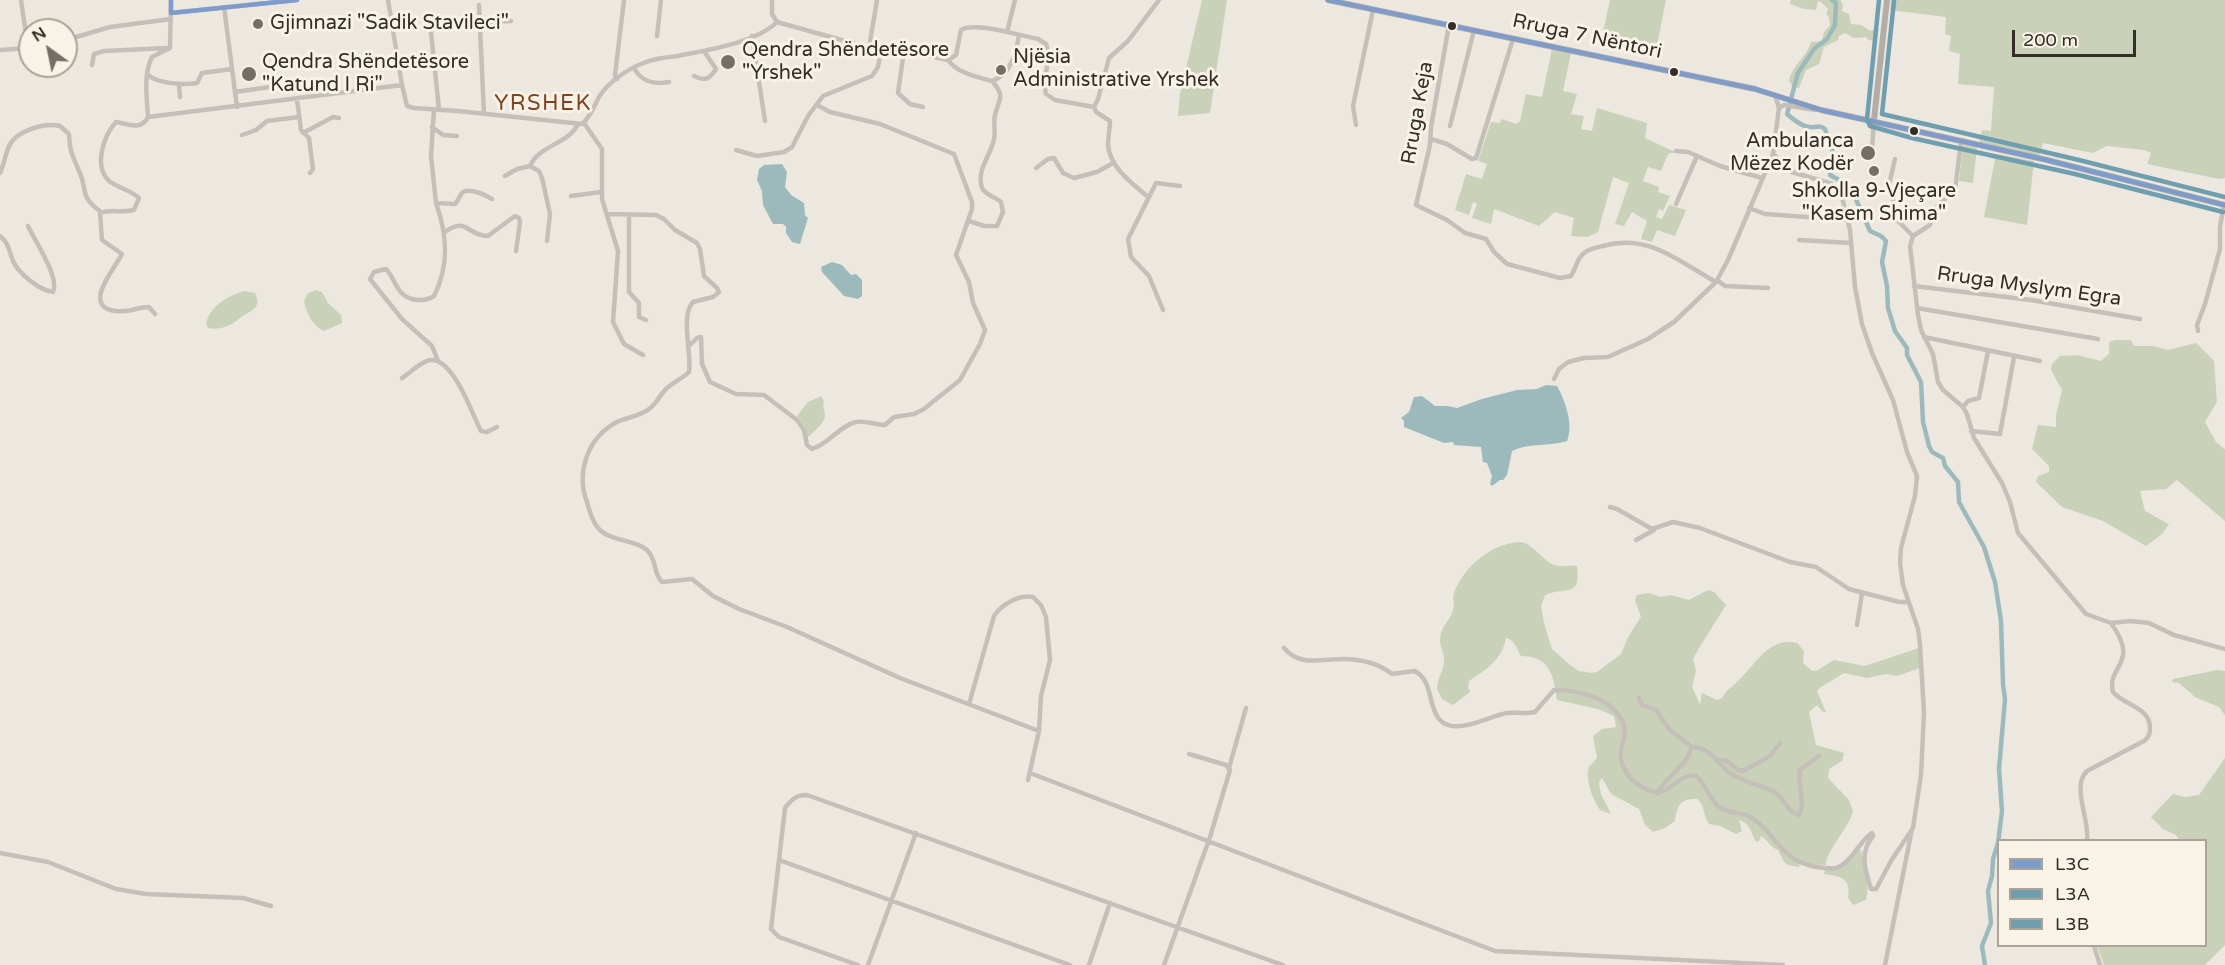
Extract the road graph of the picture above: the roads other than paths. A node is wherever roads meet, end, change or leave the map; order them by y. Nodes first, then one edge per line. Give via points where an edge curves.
1 (21, 0) edge
2 (171, 0) edge
3 (297, 0) edge
4 (388, 0) edge
5 (624, 0) edge
6 (661, 0) edge
7 (772, 0) edge
8 (877, 0) edge
9 (1015, 0) edge
10 (1159, 0) edge
11 (1328, 0) edge
12 (1887, 0) edge
13 (479, 5) dead end
14 (224, 7) junction
15 (1373, 10) junction
16 (171, 16) junction
17 (24, 18) edge
18 (511, 21) dead end
19 (430, 22) dead end
20 (480, 22) junction
21 (777, 22) junction
22 (1449, 25) junction
23 (1474, 30) junction
24 (1007, 32) junction
25 (1019, 35) junction
26 (78, 36) edge
27 (657, 36) dead end
28 (752, 36) junction
29 (1513, 39) junction
30 (170, 48) junction
31 (869, 48) junction
32 (18, 49) edge
33 (0, 50) edge
34 (881, 50) junction
35 (704, 51) junction
36 (903, 51) junction
37 (948, 60) junction
38 (92, 65) dead end
39 (634, 68) junction
40 (232, 69) junction
41 (148, 75) junction
42 (694, 76) dead end
43 (616, 79) junction
44 (992, 81) junction
45 (669, 82) dead end
46 (179, 85) junction
47 (402, 85) junction
48 (270, 87) dead end
49 (235, 92) junction
50 (1775, 95) junction
51 (180, 97) dead end
52 (297, 99) junction
53 (1790, 103) junction
54 (817, 105) junction
55 (237, 107) junction
56 (922, 107) dead end
57 (1094, 107) junction
58 (1779, 108) junction
59 (437, 110) junction
60 (484, 114) junction
61 (148, 117) junction
62 (299, 117) junction
63 (339, 118) dead end
64 (1874, 120) junction
65 (765, 121) dead end
66 (584, 123) junction
67 (578, 124) junction
68 (1356, 124) dead end
69 (1450, 126) dead end
70 (432, 127) junction
71 (303, 133) junction
72 (242, 135) dead end
73 (457, 136) dead end
74 (1431, 139) junction
75 (1961, 141) junction
76 (1872, 148) dead end
77 (736, 150) dead end
78 (1676, 151) dead end
79 (1773, 154) junction
80 (1697, 156) junction
81 (1895, 159) dead end
82 (1113, 163) junction
83 (530, 166) junction
84 (1036, 168) dead end
85 (0, 173) edge
86 (310, 173) dead end
87 (505, 176) dead end
88 (1762, 178) junction
89 (1180, 186) dead end
90 (601, 192) junction
91 (571, 196) dead end
92 (1148, 197) junction
93 (492, 198) dead end
94 (436, 203) junction
95 (1676, 204) dead end
96 (2224, 204) edge
97 (1749, 208) junction
98 (101, 212) junction
99 (607, 214) junction
100 (629, 215) junction
101 (1848, 220) junction
102 (969, 221) junction
103 (28, 226) dead end
104 (445, 232) junction
105 (0, 236) edge
106 (1913, 236) junction
107 (1799, 240) dead end
108 (547, 241) dead end
109 (1851, 243) junction
110 (516, 251) dead end
111 (1717, 281) junction
112 (1914, 286) junction
113 (1768, 288) dead end
114 (1917, 308) junction
115 (1163, 310) dead end
116 (155, 314) dead end
117 (2140, 319) dead end
118 (646, 320) dead end
119 (2198, 332) dead end
120 (1924, 337) junction
121 (2098, 339) dead end
122 (688, 347) junction
123 (1988, 351) junction
124 (643, 355) dead end
125 (2014, 357) junction
126 (438, 362) junction
127 (2040, 362) dead end
128 (402, 378) dead end
129 (1554, 379) dead end
130 (1964, 407) junction
131 (496, 427) dead end
132 (1971, 431) junction
133 (1610, 507) dead end
134 (1656, 529) junction
135 (1636, 540) dead end
136 (1862, 593) junction
137 (1909, 602) junction
138 (2110, 623) junction
139 (1857, 625) dead end
140 (1284, 648) dead end
141 (2225, 649) edge
142 (1639, 698) dead end
143 (969, 704) junction
144 (1246, 708) dead end
145 (1039, 731) junction
146 (1780, 743) dead end
147 (1692, 747) junction
148 (1189, 754) dead end
149 (1819, 756) dead end
150 (1717, 760) junction
151 (1230, 768) junction
152 (1029, 773) junction
153 (1028, 780) dead end
154 (1657, 793) junction
155 (1913, 828) junction
156 (916, 834) junction
157 (2087, 839) edge
158 (1208, 841) junction
159 (0, 853) edge
160 (779, 860) junction
161 (891, 901) junction
162 (1110, 903) junction
163 (271, 906) dead end
164 (1178, 927) junction
165 (2095, 947) edge
166 (858, 965) edge
167 (868, 965) edge
168 (1070, 965) edge
169 (1089, 965) edge
170 (1164, 965) edge
171 (1283, 965) edge
172 (1782, 965) edge
173 (1885, 965) edge
174 (2100, 965) edge

1 - 17 street
2 - 16 street
3 - 14 street
4 - 47 street
5 - 43 street
6 - 27 street
7 - 21 street via 772,14
8 - 31 street
9 - 24 street
10 - 57 street via 1128,41 1109,58
11 - 15 main road, Rruga 7 Nëntori
12 - 64 main road
13 - 20 street
14 - 16 street
14 - 40 street
15 - 22 main road, Rruga 7 Nëntori
15 - 68 street via 1353,106
16 - 26 street
16 - 30 street
18 - 20 street
19 - 59 street
20 - 60 street
21 - 28 street
21 - 31 street
22 - 23 main road, Rruga 7 Nëntori
22 - 74 street, Rruga Keja
23 - 29 main road, Rruga 7 Nëntori
23 - 69 street
24 - 25 street
24 - 37 street via 962,28 956,55
25 - 44 street via 1008,70
25 - 57 street via 1046,44 1049,53 1045,85 1050,98
28 - 35 street
28 - 65 street
29 - 50 main road, Rruga 7 Nëntori
29 - 74 street via 1476,158
30 - 38 street via 104,51 94,54
30 - 41 street via 152,57
31 - 34 street
32 - 33 street
34 - 36 street
34 - 54 street via 872,76 826,93
35 - 39 street via 649,61
35 - 42 street via 716,69 705,80
36 - 37 street
36 - 56 street via 898,93 910,104
37 - 44 street via 962,71
39 - 43 street
39 - 45 street via 645,81
40 - 46 street via 202,73 197,83
40 - 49 street
41 - 46 street
41 - 61 street
43 - 66 street via 603,91
44 - 102 street via 1001,99 994,117 991,150 982,166 982,184 985,192 1001,202 1003,212 997,226
46 - 51 street
47 - 52 street
47 - 59 street via 407,106
48 - 49 street
49 - 55 street
50 - 53 main road, Rruga 7 Nëntori
50 - 58 street
52 - 55 street
52 - 62 street
53 - 58 street
53 - 64 main road, Rruga 7 Nëntori
54 - 77 street via 792,147 784,152 757,156
54 - 102 street via 880,124 954,154 972,202
55 - 61 street
57 - 82 street via 1110,121 1108,145
58 - 79 street
59 - 60 street
59 - 70 street
60 - 67 street
61 - 98 street via 136,126 114,123 102,153 107,178 138,196 136,208
62 - 71 street
62 - 72 street via 267,121
63 - 71 street via 333,117
64 - 75 main road, Rruga 7 Nëntori
64 - 76 street
66 - 67 street
66 - 90 street via 602,149
67 - 83 street via 537,155
70 - 73 street via 443,135
70 - 94 street
71 - 86 street via 309,138 313,169
74 - 111 street, Rruga Keja via 1416,205 1465,233 1486,239 1507,264 1560,278 1571,276 1578,259 1588,250 1636,242 1664,252
75 - 96 main road, Rruga 7 Nëntori
75 - 106 street via 1955,191 1938,205 1930,225
78 - 80 street
79 - 88 street
79 - 101 street via 1792,172 1838,188
80 - 88 street
80 - 95 street
81 - 106 street via 1888,189 1894,202 1893,214
82 - 84 street via 1074,178 1063,173 1052,158
82 - 92 street
83 - 87 street
83 - 108 street via 542,178 550,214
85 - 98 street via 15,138 38,127 60,126 69,134 70,154 79,170 84,193
88 - 97 street
89 - 92 street via 1156,183
90 - 91 street
90 - 99 street
92 - 115 street via 1128,239 1131,257 1149,276
93 - 94 street via 465,191 456,204
94 - 104 street
96 - 119 street via 2220,249
97 - 101 street via 1765,214
97 - 111 street
98 - 116 street via 102,240 122,254 102,287 102,303 114,311 149,307
99 - 100 street
99 - 124 street via 618,259 613,322 624,345
100 - 118 street via 629,292 639,303 639,317
100 - 122 street via 660,217 697,243 704,276 719,290 718,295 691,304
101 - 109 street
102 - 122 street via 956,255 969,282 984,336 960,380 914,414 894,417 885,424 857,422 812,449 797,420 764,395 736,394 710,382 702,364 700,337
103 - 105 street via 45,256 53,292 19,271 8,244
104 - 110 street via 461,225 488,236 515,216 520,222
104 - 126 street via 443,268 431,298 418,301 403,294 386,269 374,272 370,279 402,319 432,346
106 - 112 street via 1910,246
107 - 109 street
109 - 137 street via 1862,324 1893,400 1917,476 1900,559
111 - 113 street
111 - 129 street via 1674,322 1648,339 1608,357 1568,362
112 - 114 street
112 - 117 street, Rruga Myslym Egra via 2031,300
114 - 120 street
114 - 121 street
120 - 123 street
120 - 130 street via 1940,385
122 - 143 street via 687,374 667,388 649,409 615,423 599,437 586,458 582,486 598,529 646,549 662,582 692,579 713,596 739,609
123 - 125 street
123 - 130 street via 1979,398
125 - 127 street
125 - 132 street via 2000,434
126 - 128 street via 425,362
126 - 131 street via 453,374 480,430 487,432
130 - 132 street
132 - 138 street via 2002,483 2018,533 2083,612
133 - 134 street
134 - 135 street
134 - 136 street via 1673,522 1700,528 1790,562 1816,567
136 - 137 street
136 - 139 street
137 - 155 street via 1918,629 1924,713 1922,766
138 - 141 street via 2149,623 2174,635
138 - 157 street via 2125,654 2112,689 2121,700 2145,714 2150,734 2081,778
140 - 154 street via 1302,661 1344,659 1377,664 1392,674 1415,671 1427,682 1439,719 1455,726 1506,713 1535,712 1556,689 1591,696 1613,708 1625,731 1621,751 1629,776 1642,788
142 - 147 street via 1642,705 1656,710 1669,729
143 - 145 street
143 - 145 street via 994,616 1013,601 1033,597 1044,611 1050,660 1041,696
144 - 151 street
145 - 152 street
146 - 150 street via 1770,756 1743,771 1725,759
147 - 150 street via 1709,752
147 - 154 street via 1682,766
148 - 151 street
149 - 150 street via 1800,770 1799,815 1776,793 1741,780
151 - 158 street
152 - 153 street
152 - 158 street
154 - 155 street via 1685,777 1696,776 1719,807 1747,815 1802,864 1837,867 1872,833 1864,852 1872,890 1879,886
155 - 173 street
156 - 160 street via 798,795 786,808
156 - 161 street
156 - 162 street
158 - 164 street
158 - 172 street via 1495,951
159 - 163 street via 48,862 116,889 243,898
160 - 161 street
160 - 166 street via 772,932
161 - 167 street
161 - 168 street
162 - 164 street
162 - 169 street
164 - 170 street
164 - 171 street
165 - 174 street

